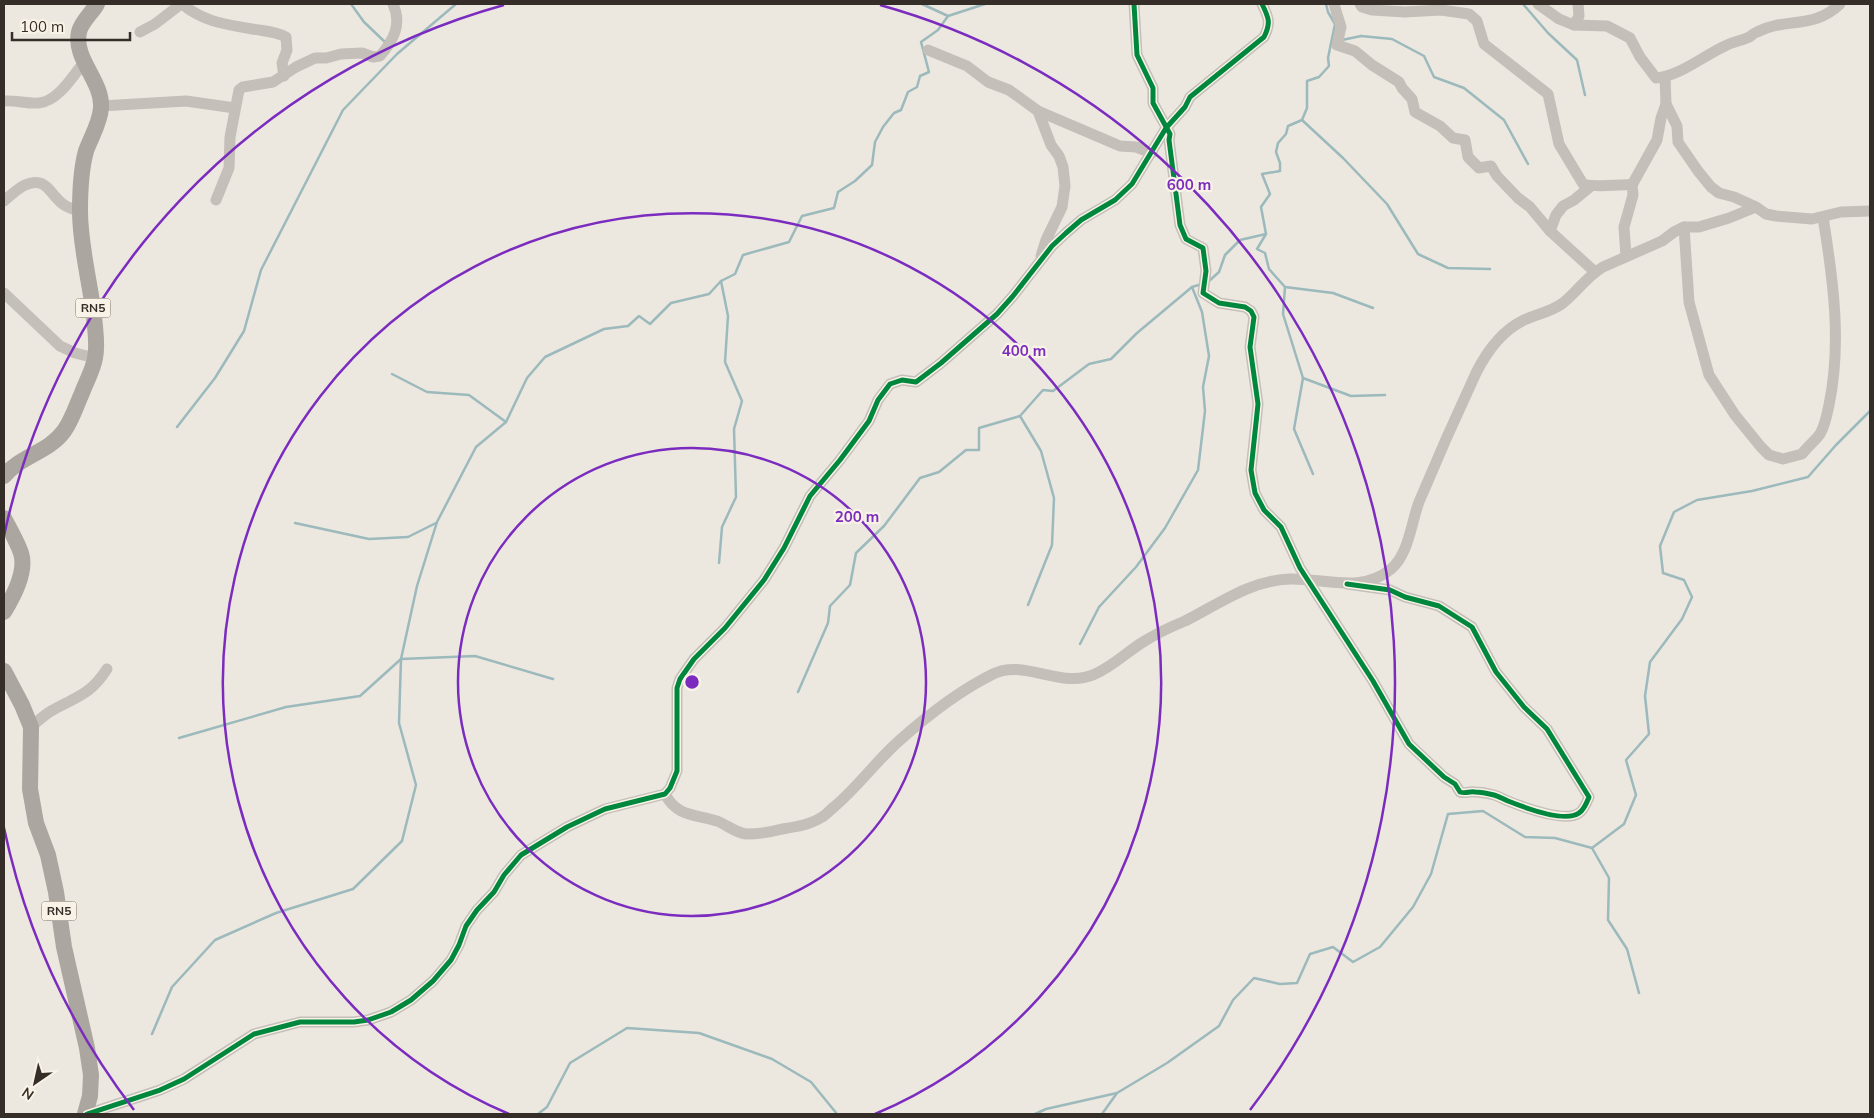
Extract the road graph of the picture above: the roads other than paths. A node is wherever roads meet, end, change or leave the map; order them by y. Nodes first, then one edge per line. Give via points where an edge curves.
1 (97, 4) edge
2 (181, 4) edge
3 (393, 4) edge
4 (1134, 4) edge
5 (1262, 4) edge
6 (1334, 4) edge
7 (1360, 4) edge
8 (1538, 4) edge
9 (1578, 4) edge
10 (1840, 4) edge
11 (1468, 9) edge
12 (1574, 25) junction
13 (140, 32) dead end
14 (928, 50) dead end
15 (85, 60) junction
16 (284, 76) junction
17 (1665, 77) junction
18 (4, 101) edge
19 (1666, 104) junction
20 (101, 106) junction
21 (235, 108) junction
22 (1038, 111) junction
23 (1166, 128) junction
24 (1152, 153) junction
25 (1632, 185) junction
26 (1591, 186) junction
27 (4, 200) edge
28 (216, 200) dead end
29 (1756, 207) junction
30 (80, 210) junction
31 (1870, 211) edge
32 (1823, 217) junction
33 (1684, 227) junction
34 (1550, 231) junction
35 (1626, 256) junction
36 (1039, 262) junction
37 (1595, 272) junction
38 (4, 293) edge
39 (95, 358) junction
40 (4, 476) edge
41 (4, 518) edge
42 (1308, 580) junction
43 (1347, 584) junction
44 (4, 612) edge
45 (107, 670) dead end
46 (4, 671) edge
47 (30, 727) junction
48 (665, 794) junction
49 (86, 1114) edge

1 - 15 highway, RN5 via 79,31 78,41
2 - 13 street
2 - 16 street via 204,19 272,31 286,37 287,50 282,63
3 - 16 street via 397,30 380,56 356,53 315,58
4 - 23 street via 1137,55 1153,88 1153,103
5 - 23 street via 1269,26 1264,37 1190,97 1186,107
6 - 34 street via 1341,27 1337,45 1355,51 1399,82 1412,99 1415,112 1440,126 1453,138 1465,140 1468,157 1479,168 1491,166
7 - 11 street via 1372,10 1405,12
8 - 12 street
9 - 12 street
10 - 17 street via 1822,17 1807,22 1756,32
11 - 26 street via 1477,21 1484,44 1548,94 1559,144 1583,184
12 - 17 street via 1607,26 1630,38 1656,78
14 - 22 street via 967,66
15 - 18 street via 54,96 41,102
15 - 20 highway, RN5
16 - 21 street via 273,82 243,87 237,94
17 - 19 street
19 - 25 street via 1657,140
19 - 29 street via 1676,126 1678,142 1711,187 1719,194
20 - 21 street via 186,101
20 - 30 highway, RN5 via 83,167
21 - 28 street via 229,168
22 - 24 street via 1120,146
22 - 36 street via 1051,145 1059,156 1066,186 1062,207
23 - 24 street
23 - 42 street via 1170,134 1180,225 1186,239 1203,248 1206,271 1203,293 1220,302 1245,307 1254,317 1250,346 1258,404 1252,470 1255,493 1264,510 1281,527
24 - 36 street via 1132,184 1115,200 1081,220
25 - 26 street
25 - 35 street via 1633,195 1624,227
26 - 34 street via 1563,206
27 - 30 street via 21,187 39,182 48,187 63,206
29 - 32 street via 1776,216
29 - 33 street via 1699,227
30 - 39 highway, RN5 via 96,335
31 - 32 street via 1841,212
32 - 33 street via 1836,319 1833,386 1820,434 1802,454 1783,458 1769,455 1761,447 1709,376 1690,302
33 - 35 street via 1662,241
34 - 37 street
35 - 37 street
36 - 48 street via 997,314 941,363 916,382 902,380 890,384 878,400 869,421 810,496 764,580 687,668 677,688 677,771
37 - 43 street via 1560,305 1523,320 1501,336 1484,357 1418,505 1405,548 1393,567 1381,575 1366,582
38 - 39 street via 60,346
39 - 40 highway, RN5 via 64,432 54,442 12,467
41 - 44 highway via 22,555 22,565 13,596
42 - 43 street
42 - 43 street via 1409,744 1460,792 1494,794 1509,802 1557,816 1569,817 1579,813 1589,797 1547,729 1496,672 1472,627 1439,606 1390,590
42 - 48 street via 1288,579 1254,586 1229,596 1163,630 1095,675 1076,679 1054,678 1014,669 996,673 934,711 898,742 836,806 822,818 802,825 744,834 679,810 670,805
45 - 47 street via 89,691 44,715
46 - 47 highway, RN5
47 - 49 highway, RN5 via 30,789 36,823 50,864 91,1075
48 - 49 street via 605,809 521,855 477,910 451,960 434,981 391,1012 354,1022 300,1022 254,1034 184,1079

